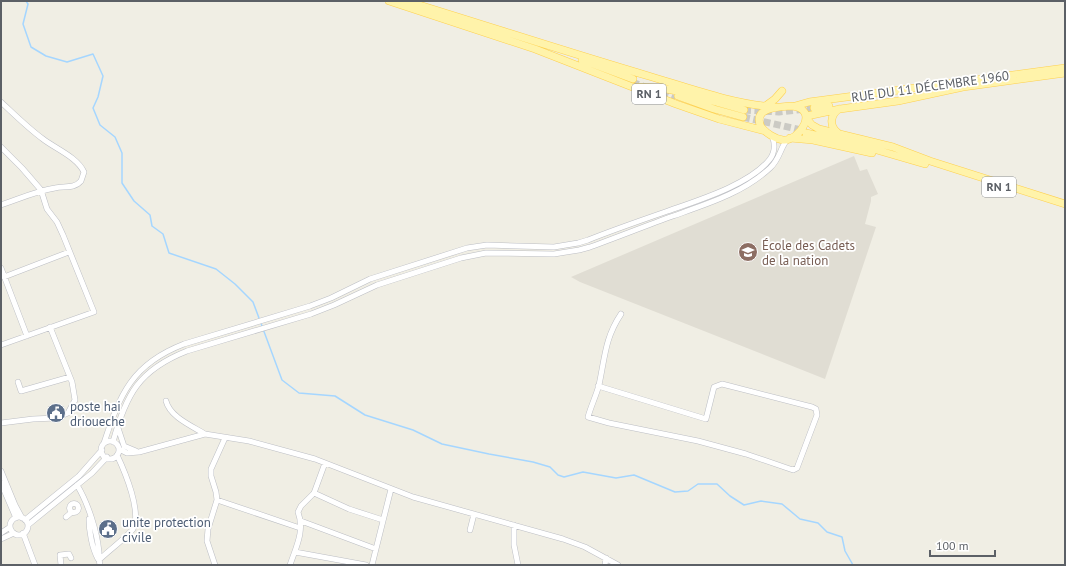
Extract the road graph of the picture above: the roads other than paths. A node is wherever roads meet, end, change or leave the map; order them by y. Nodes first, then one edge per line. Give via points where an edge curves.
1 (389, 1) edge
2 (406, 1) edge
3 (1065, 68) edge
4 (1065, 73) edge
5 (633, 80) junction
6 (935, 89) junction
7 (782, 91) dead end
8 (676, 97) tunnel mouth
9 (1, 102) edge
10 (795, 106) junction
11 (764, 107) junction
12 (775, 108) junction
13 (840, 109) junction
14 (810, 111) junction
15 (744, 114) junction
16 (806, 132) tunnel mouth
17 (768, 133) junction
18 (840, 134) junction
19 (789, 139) junction
20 (1, 147) edge
21 (931, 164) junction
22 (40, 190) junction
23 (1065, 204) edge
24 (1, 205) edge
25 (1065, 207) edge
26 (69, 252) junction
27 (1, 268) edge
28 (4, 277) junction
29 (621, 314) dead end
30 (50, 327) junction
31 (27, 336) junction
32 (1, 345) edge
33 (70, 376) junction
34 (18, 382) dead end
35 (598, 386) junction
36 (166, 401) dead end
37 (1, 423) edge
38 (117, 427) junction
39 (205, 434) junction
40 (223, 437) junction
41 (113, 442) junction
42 (104, 443) junction
43 (119, 449) junction
44 (102, 450) junction
45 (139, 452) junction
46 (117, 456) junction
47 (107, 457) junction
48 (325, 463) junction
49 (1, 471) edge
50 (1, 483) edge
51 (77, 485) junction
52 (391, 489) junction
53 (314, 493) junction
54 (84, 499) junction
55 (217, 500) junction
56 (474, 514) junction
57 (66, 517) dead end
58 (16, 518) junction
59 (24, 519) junction
60 (383, 520) junction
61 (301, 521) junction
62 (28, 525) junction
63 (514, 525) junction
64 (10, 527) junction
65 (300, 528) junction
66 (470, 530) dead end
67 (1, 533) edge
68 (14, 533) junction
69 (23, 533) junction
70 (1, 539) edge
71 (376, 549) junction
72 (294, 552) junction
73 (71, 558) dead end
74 (606, 558) junction
75 (99, 563) edge
76 (35, 565) edge
77 (61, 565) edge
78 (215, 565) edge
79 (290, 565) edge
80 (366, 565) edge
81 (372, 565) edge
82 (518, 565) edge
83 (605, 565) edge
84 (618, 565) edge

1 - 5 main road, RN 1
2 - 5 main road, RN 1 via 534,40
3 - 6 main road, RUE DU 11 DÉCEMBRE 1960
4 - 6 main road, RUE DU 11 DÉCEMBRE 1960
5 - 11 main road, RUE DU 11 DÉCEMBRE 1960
5 - 15 main road via 669,87
5 - 15 main road via 674,90
5 - 17 main road, RN 1 via 719,119
6 - 13 main road, RUE DU 11 DÉCEMBRE 1960 via 898,101
6 - 14 main road, RUE DU 11 DÉCEMBRE 1960
7 - 11 main road
8 - 15 main road via 702,109
9 - 22 street via 45,141 82,167 84,176 78,184
10 - 12 main road, RUE DU 11 DÉCEMBRE 1960
10 - 14 main road, RUE DU 11 DÉCEMBRE 1960
10 - 14 main road
11 - 12 main road, RUE DU 11 DÉCEMBRE 1960
12 - 17 main road via 765,110 760,116 760,125
13 - 14 main road, RUE DU 11 DÉCEMBRE 1960
13 - 18 main road via 833,114 831,121 834,130
14 - 18 main road, RN 1 via 812,125
14 - 19 main road via 803,127
16 - 21 main road
17 - 19 main road via 779,139
17 - 42 street via 774,142 772,156 768,161 746,178 712,195 578,243 549,247 487,245 458,250 370,279 320,303 184,344 160,355 139,372 123,393
18 - 21 main road, RN 1 via 887,146
19 - 21 main road, RN 1 via 813,140 916,164
19 - 38 street via 772,167 742,188 715,201 590,247 554,254 505,252 471,255 372,287 317,312 187,351 163,362 136,385
20 - 22 street
21 - 23 main road, RN 1
21 - 25 main road, RN 1
22 - 24 street
22 - 26 street
26 - 28 street
26 - 30 street via 94,312
27 - 28 street
28 - 31 street
29 - 35 street via 613,326 606,346
30 - 31 street
30 - 33 street
31 - 32 street
33 - 34 street via 21,392
33 - 37 street via 75,400 68,413 56,418
35 - 35 street via 706,419 714,387 722,384 812,406 816,409 817,415 797,468 793,470 698,441 588,417
36 - 39 street via 172,413
38 - 41 street
38 - 45 street via 124,446
39 - 40 street
39 - 45 street
40 - 48 street via 275,447
40 - 55 street via 211,476
41 - 42 street
41 - 43 street
42 - 44 street
43 - 45 street via 128,453
43 - 46 street
44 - 47 street
44 - 59 street via 79,476
46 - 47 street
46 - 75 street via 123,467 136,514 132,530
47 - 51 street
48 - 52 street
48 - 53 street
49 - 59 street via 15,505
50 - 58 street
51 - 54 street
51 - 62 street
52 - 56 street
52 - 60 street
53 - 60 street via 349,509
53 - 61 street via 298,512
54 - 57 street via 76,504 78,510
54 - 75 street via 93,524
55 - 65 street
55 - 78 street via 207,541
56 - 63 street
56 - 66 street
58 - 59 street
58 - 64 street
59 - 62 street
60 - 71 street
61 - 65 street
61 - 71 street
62 - 69 street
63 - 74 street via 563,539
63 - 82 street
64 - 67 street
64 - 68 street
65 - 72 street via 300,537
68 - 69 street
68 - 70 street
69 - 76 street
71 - 81 street
72 - 79 street
72 - 80 street
73 - 77 street via 69,554 60,555
74 - 83 street
74 - 84 street

